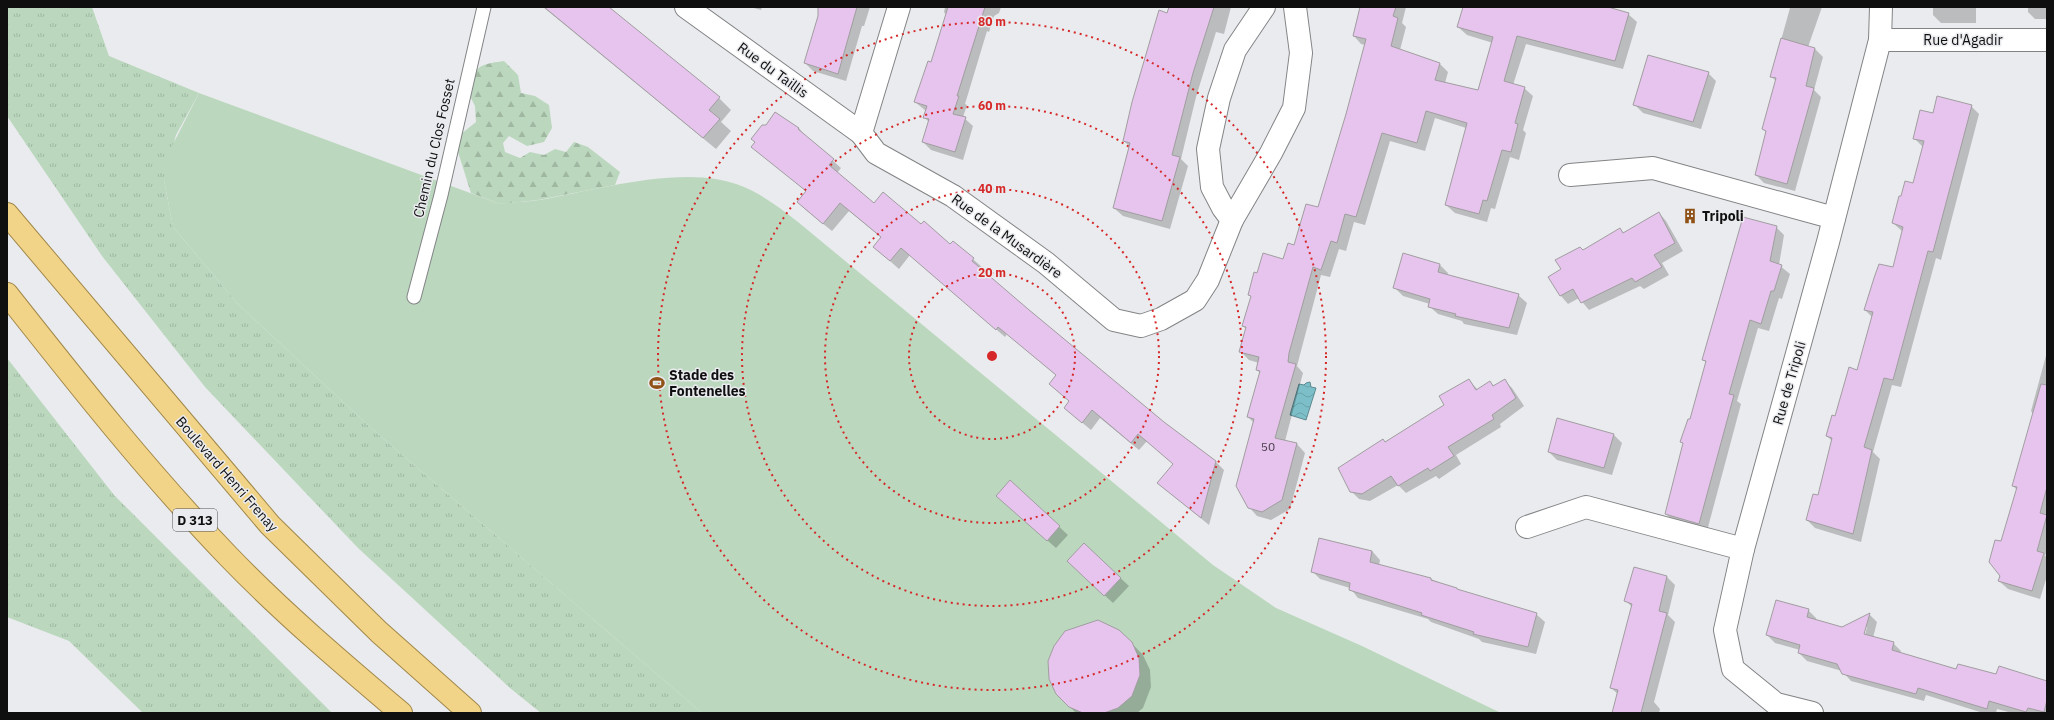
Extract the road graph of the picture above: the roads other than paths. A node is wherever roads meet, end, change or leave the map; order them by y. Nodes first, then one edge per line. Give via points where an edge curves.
1 (484, 7) edge
2 (686, 7) edge
3 (899, 7) edge
4 (1264, 7) edge
5 (1295, 7) edge
6 (1881, 7) edge
7 (1880, 40) junction
8 (2047, 40) edge
9 (861, 132) junction
10 (1570, 175) dead end
11 (7, 208) edge
12 (1834, 218) junction
13 (1232, 220) junction
14 (12, 221) edge
15 (7, 294) edge
16 (414, 296) dead end
17 (1527, 528) dead end
18 (1743, 549) junction
19 (401, 713) edge
20 (470, 713) edge
21 (1812, 713) edge

1 - 16 lane, Chemin du Clos Fosset via 441,195
2 - 9 street, Rue du Taillis
3 - 9 street
4 - 13 street via 1235,50 1219,98 1208,149 1212,187
5 - 13 street, Rue de la Musardière via 1301,53 1294,108
6 - 7 street, Rue de Tripoli
7 - 8 street, Rue d'Agadir
7 - 12 street, Rue de Tripoli
9 - 13 street, Rue de la Musardière via 876,153 953,196 1046,263 1114,320 1141,326 1161,319 1195,300 1208,280
10 - 12 street via 1653,168
11 - 14 highway, Boulevard Henri Frenay
12 - 18 street, Rue de Tripoli
14 - 20 highway, Boulevard Henri Frenay via 270,525 379,632
15 - 19 highway, D 313 via 156,478 229,558 309,633
17 - 18 street via 1586,507
18 - 21 street, Rue de Tripoli via 1725,630 1733,668 1776,704

